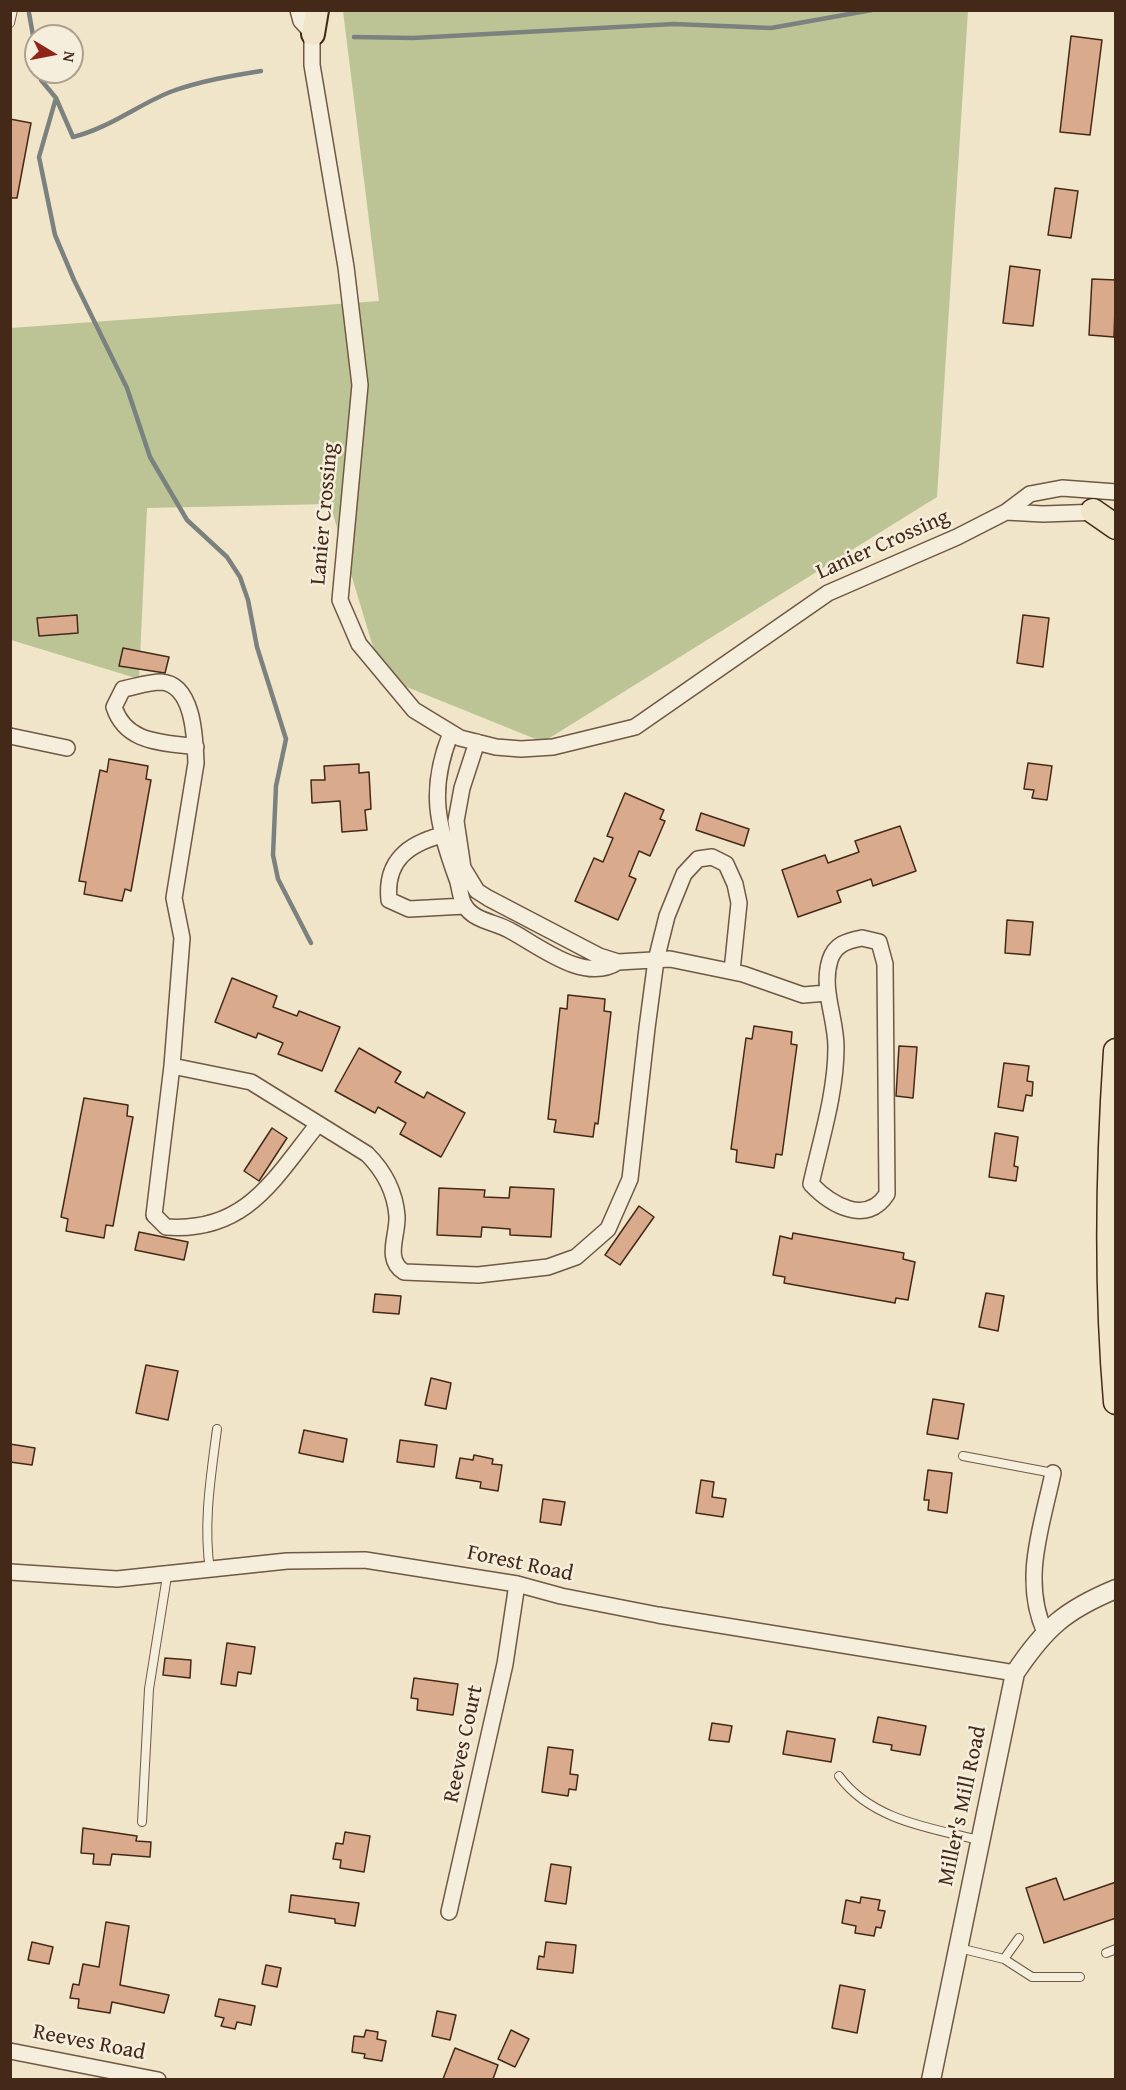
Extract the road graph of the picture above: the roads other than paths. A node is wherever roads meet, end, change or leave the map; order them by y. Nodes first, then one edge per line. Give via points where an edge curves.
1 (13, 10) edge
2 (298, 10) edge
3 (312, 10) edge
4 (317, 10) edge
5 (10, 23) edge
6 (313, 34) junction
7 (1116, 492) edge
8 (1006, 512) junction
9 (1104, 512) edge
10 (1116, 527) edge
11 (451, 733) junction
12 (10, 736) edge
13 (477, 742) junction
14 (196, 747) junction
15 (67, 748) dead end
16 (442, 835) junction
17 (465, 906) junction
18 (656, 960) junction
19 (618, 962) junction
20 (732, 971) junction
21 (827, 993) junction
22 (1116, 1051) edge
23 (172, 1066) junction
24 (318, 1124) junction
25 (1116, 1402) edge
26 (217, 1428) dead end
27 (963, 1456) dead end
28 (1053, 1473) joint
29 (210, 1571) junction
30 (10, 1572) edge
31 (167, 1576) junction
32 (517, 1584) junction
33 (1116, 1589) edge
34 (1045, 1632) junction
35 (1016, 1673) junction
36 (839, 1776) dead end
37 (142, 1822) dead end
38 (981, 1840) junction
39 (449, 1912) dead end
40 (1019, 1938) dead end
41 (958, 1948) junction
42 (1116, 1949) edge
43 (1106, 1953) dead end
44 (1004, 1959) junction
45 (1080, 1977) dead end
46 (10, 2051) edge
47 (158, 2079) edge
48 (931, 2079) edge

1 - 5 lane
2 - 6 street via 301,21
3 - 6 street, Lanier Crossing
4 - 6 main road
6 - 11 street, Lanier Crossing via 312,65 346,267 360,385 340,600 359,644 390,682 414,710
7 - 8 street, Lanier Crossing via 1062,488 1030,494
8 - 9 street
8 - 13 street, Lanier Crossing via 828,593 635,727 553,747 513,748
9 - 10 highway
11 - 13 street, Lanier Crossing
11 - 16 street via 437,780 436,806
12 - 15 street
13 - 19 street via 456,822 463,868 477,891 599,956
14 - 14 street via 193,718 178,689 162,682 123,689 114,708 119,722 133,734
14 - 23 street via 174,898 182,938
16 - 17 street
16 - 17 street via 419,841 396,862 388,886 389,900 409,909
17 - 19 street via 479,919 506,928 558,958 578,965 609,968
18 - 19 street
18 - 20 street
18 - 20 street via 667,916 684,874 699,859 712,857 726,864 739,903
18 - 24 street via 630,1179 608,1229 576,1257 520,1272 404,1272 396,1267 393,1257 397,1215 382,1169 367,1154
20 - 21 street via 803,995
21 - 21 street via 829,962 834,950 846,941 862,938 879,942 885,964 887,1194 880,1204 859,1212 826,1200 812,1184 835,1075 836,1045
22 - 25 highway via 1108,1203
23 - 24 street via 251,1082
23 - 24 street via 154,1215 166,1227 207,1226 233,1215 264,1192
26 - 29 lane via 207,1504
27 - 28 lane
28 - 34 street via 1033,1581 1035,1609
29 - 31 street, Forest Road
29 - 32 street, Forest Road via 287,1561 364,1560
30 - 31 street, Forest Road via 117,1579
31 - 37 lane via 149,1689
32 - 35 street, Forest Road via 658,1615
32 - 39 street, Reeves Court via 505,1664
33 - 34 street, Miller's Mill Road via 1059,1618
34 - 35 street, Miller's Mill Road
35 - 38 street, Miller's Mill Road
36 - 38 lane via 850,1791 896,1818
38 - 41 street, Miller's Mill Road
40 - 44 lane
41 - 44 lane
41 - 48 street, Miller's Mill Road
42 - 43 lane
44 - 45 lane via 1032,1977
46 - 47 street, Reeves Road

